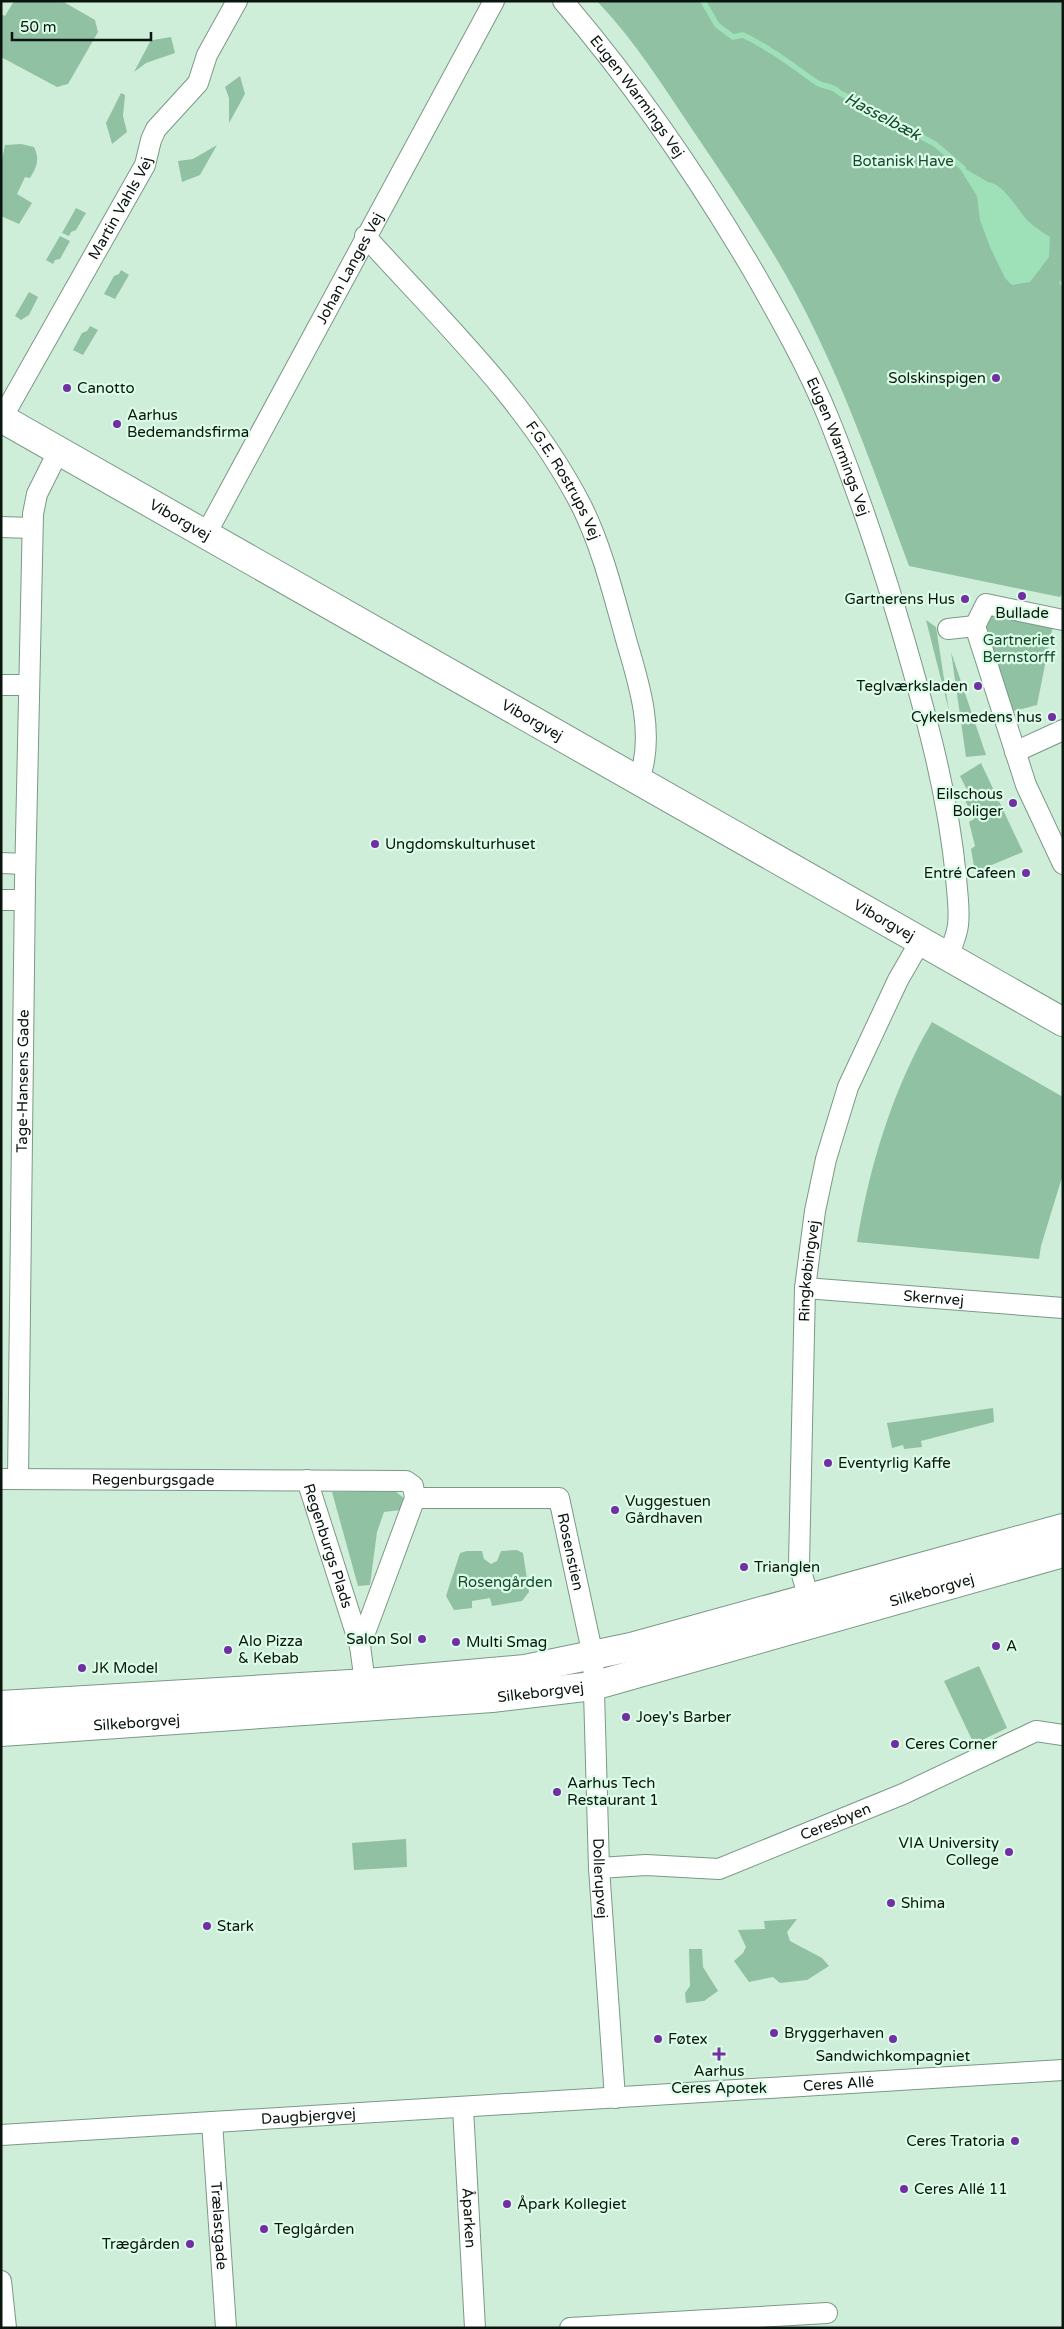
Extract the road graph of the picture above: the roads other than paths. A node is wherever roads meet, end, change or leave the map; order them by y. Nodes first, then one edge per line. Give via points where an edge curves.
1 (237, 1) edge
2 (494, 1) edge
3 (563, 1) edge
4 (365, 236) junction
5 (2, 418) edge
6 (59, 450) junction
7 (1, 527) edge
8 (32, 528) junction
9 (206, 534) junction
10 (1054, 618) edge
11 (975, 626) junction
12 (948, 629) dead end
13 (1, 684) edge
14 (28, 685) junction
15 (1063, 730) edge
16 (1015, 752) junction
17 (639, 780) junction
18 (1, 863) edge
19 (25, 864) junction
20 (1063, 864) edge
21 (1, 900) edge
22 (24, 900) junction
23 (921, 940) junction
24 (949, 955) junction
25 (1063, 1022) edge
26 (805, 1288) junction
27 (1063, 1308) edge
28 (10, 1479) edge
29 (307, 1480) junction
30 (415, 1498) junction
31 (1063, 1528) edge
32 (1063, 1553) edge
33 (812, 1609) junction
34 (360, 1646) junction
35 (593, 1656) junction
36 (593, 1686) junction
37 (367, 1695) junction
38 (1, 1705) edge
39 (1, 1732) edge
40 (1063, 1735) edge
41 (599, 1868) junction
42 (1063, 2070) edge
43 (615, 2098) junction
44 (462, 2108) junction
45 (212, 2122) junction
46 (1, 2135) edge
47 (1, 2281) edge
48 (827, 2312) dead end
49 (6, 2328) edge
50 (226, 2328) edge
51 (475, 2328) edge
52 (570, 2328) edge

1 - 5 street, Martin Vahls Vej via 207,56 198,83 156,129 150,140 145,165
2 - 4 street, Johan Langes Vej
3 - 24 street, Eugen Warmings Vej via 607,52 690,168 776,311 829,418 903,630 936,757 950,824 959,913
4 - 9 street, Johan Langes Vej
4 - 17 street, F.G.E. Rostrups Vej via 501,386 529,421 582,507 604,560 636,673 646,727 646,761
5 - 6 street, Viborgvej
6 - 8 street, Tage-Hansens Gade via 37,494
6 - 9 street, Viborgvej
7 - 8 street
8 - 14 street, Tage-Hansens Gade
9 - 17 street, Viborgvej
10 - 11 street via 986,604
11 - 12 street
11 - 16 street
13 - 14 street
14 - 19 street, Tage-Hansens Gade
15 - 16 street
16 - 20 street via 1026,785
17 - 23 street, Viborgvej
18 - 19 street
19 - 22 street, Tage-Hansens Gade
21 - 22 street
22 - 28 street, Tage-Hansens Gade
23 - 24 street, Viborgvej
23 - 26 street, Ringkøbingvej via 898,980 848,1087 815,1211
24 - 25 street, Viborgvej
26 - 27 street, Skernvej
26 - 33 street, Ringkøbingvej via 799,1564
28 - 29 street, Regenburgsgade
29 - 30 street, Regenburgs Plads via 406,1481 412,1486
29 - 34 street, Regenburgs Plads
30 - 34 street, Regenburgs Plads
30 - 35 street, Rosenstien via 559,1498
31 - 33 street, Silkeborgvej
32 - 33 street, Silkeborgvej
33 - 35 street, Silkeborgvej
33 - 36 street, Silkeborgvej
34 - 37 street, Regenburgs Plads
35 - 36 street, Dollerupvej
35 - 37 street, Silkeborgvej
36 - 37 street, Silkeborgvej via 492,1698
36 - 41 street, Dollerupvej
37 - 38 street, Silkeborgvej
37 - 39 street, Silkeborgvej
40 - 41 street, Ceresbyen via 1036,1731 904,1794 719,1869 646,1865
41 - 43 street, Dollerupvej
42 - 43 street, Ceres Allé
43 - 44 street, Daugbjergvej
44 - 45 street, Daugbjergvej
44 - 51 street, Åparken
45 - 46 street, Daugbjergvej
45 - 50 street, Trælastgade
47 - 49 street
48 - 52 street

